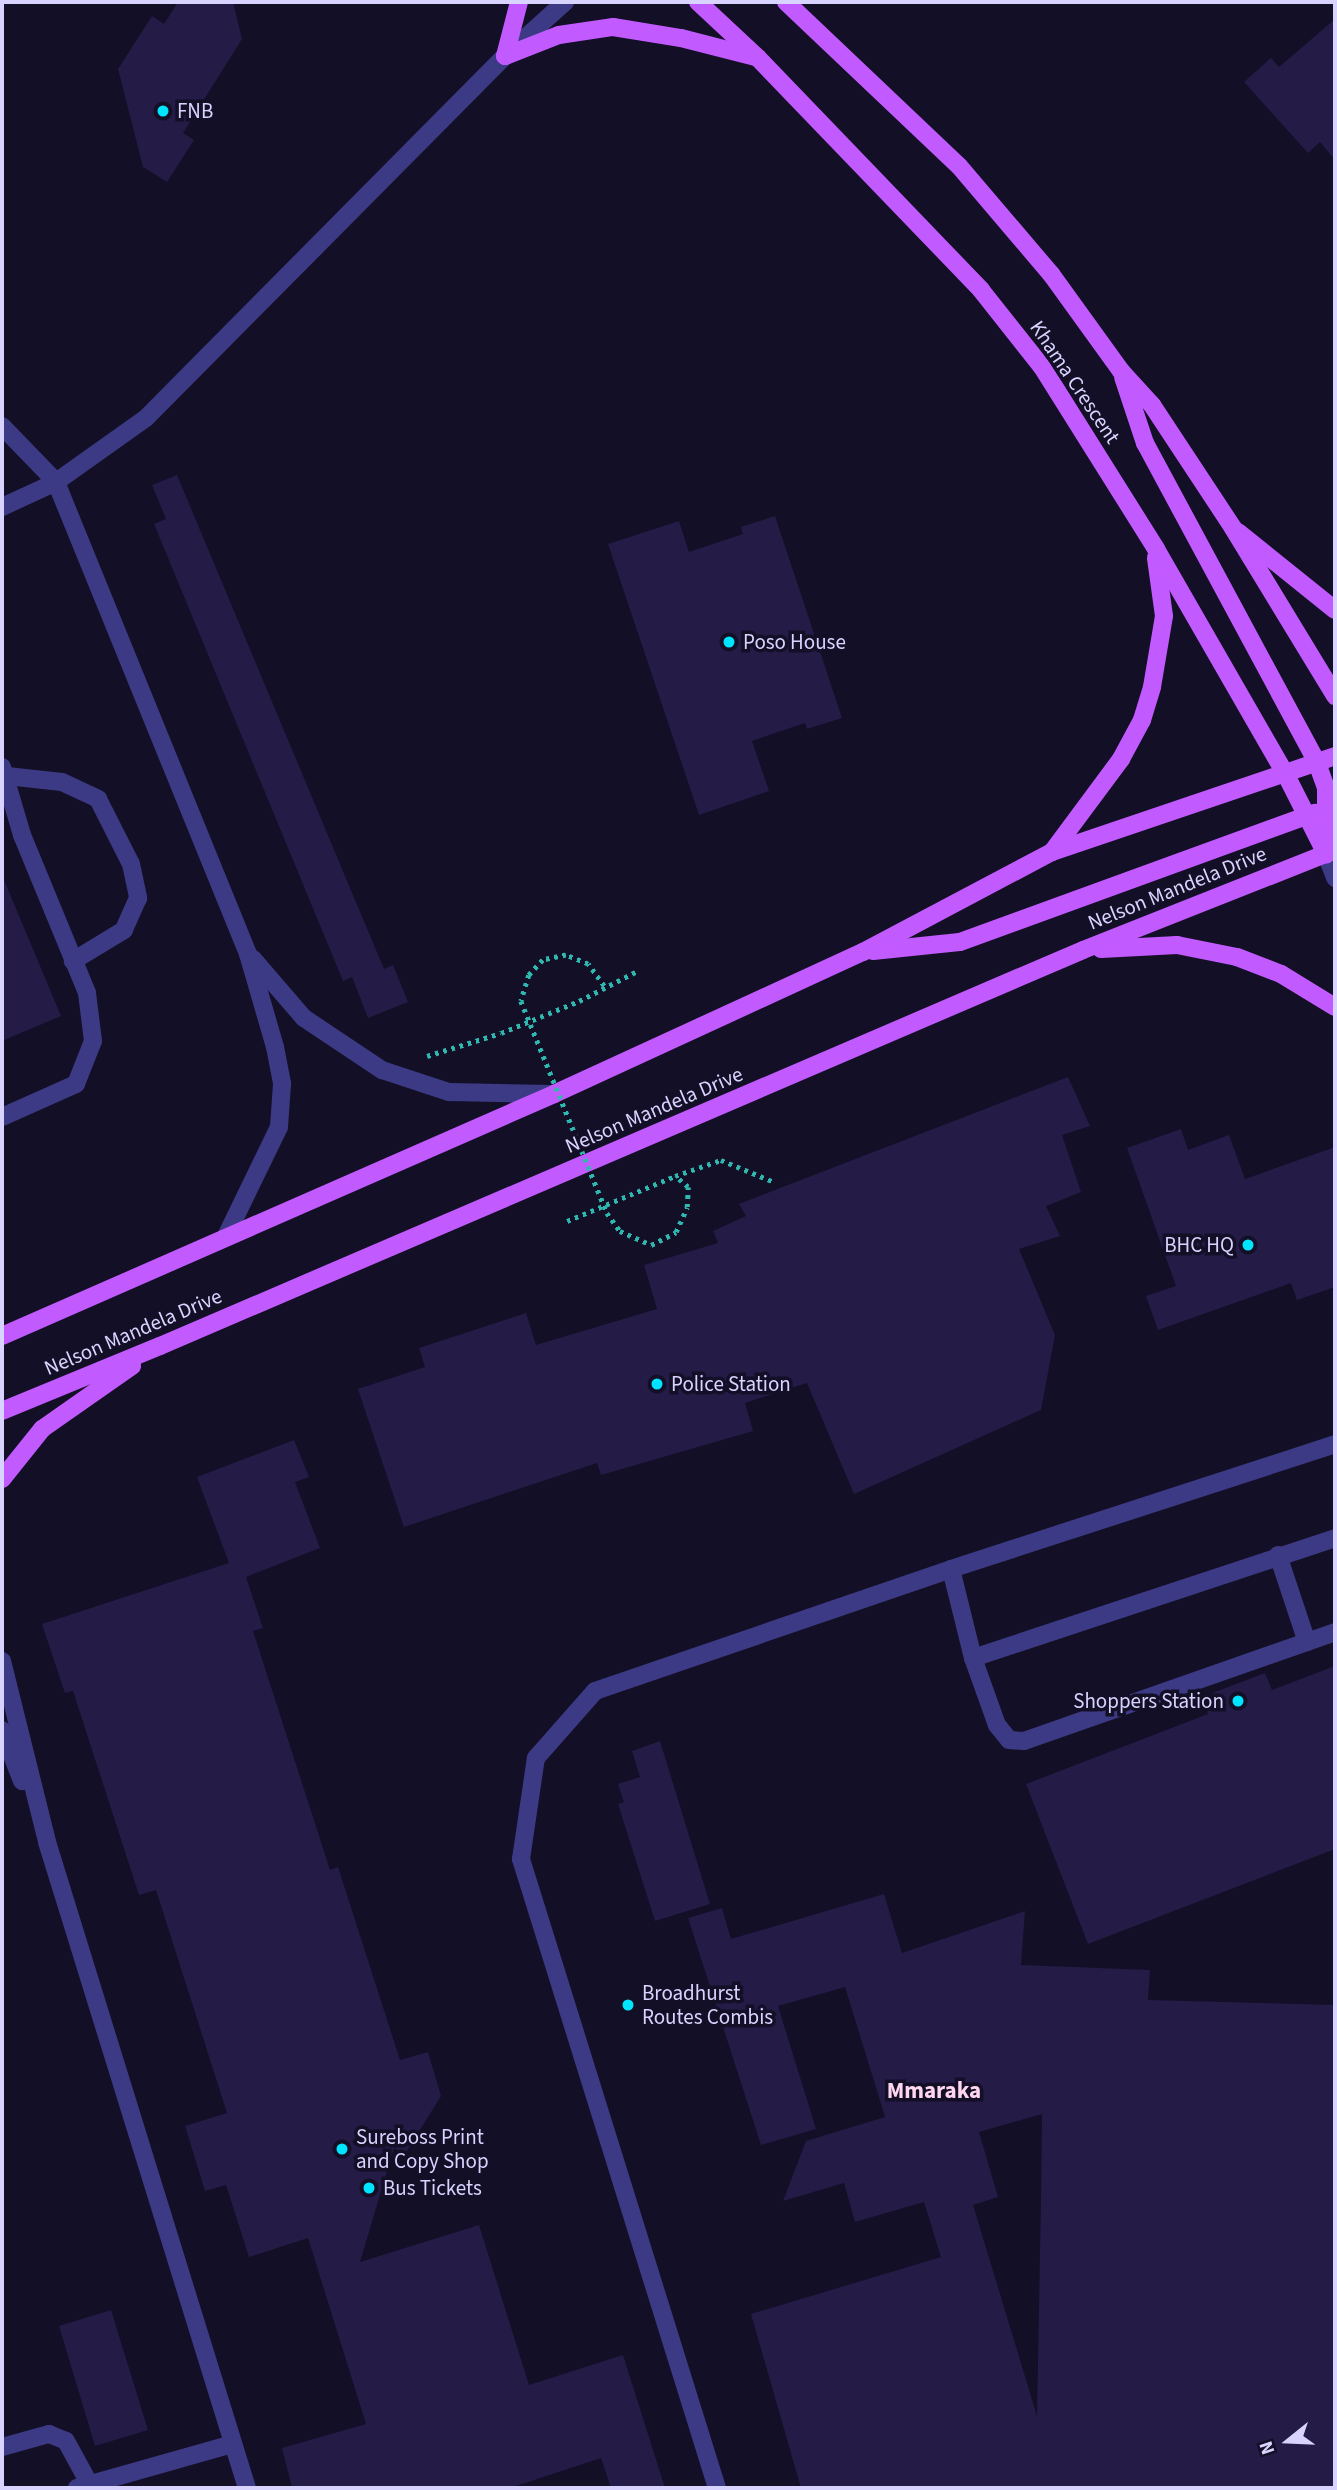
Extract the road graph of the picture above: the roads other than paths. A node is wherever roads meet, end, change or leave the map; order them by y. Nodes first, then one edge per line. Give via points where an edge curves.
1 (519, 2) edge
2 (565, 2) edge
3 (698, 2) edge
4 (786, 2) edge
5 (803, 9) edge
6 (505, 56) junction
7 (758, 58) junction
8 (1121, 370) junction
9 (2, 426) edge
10 (56, 482) junction
11 (2, 507) edge
12 (1233, 528) junction
13 (1156, 549) junction
14 (1335, 610) edge
15 (1335, 696) edge
16 (1335, 756) edge
17 (1317, 763) junction
18 (4, 771) edge
19 (1286, 775) junction
20 (1331, 788) edge
21 (1331, 812) edge
22 (1306, 814) junction
23 (1052, 852) junction
24 (1330, 852) edge
25 (1335, 878) edge
26 (1083, 950) junction
27 (863, 952) junction
28 (248, 954) junction
29 (73, 961) junction
30 (1335, 1007) edge
31 (554, 1094) junction
32 (2, 1117) edge
33 (226, 1236) junction
34 (2, 1336) edge
35 (160, 1346) junction
36 (2, 1411) edge
37 (1335, 1444) edge
38 (2, 1479) edge
39 (1335, 1538) edge
40 (1278, 1555) junction
41 (951, 1569) junction
42 (1335, 1632) edge
43 (1307, 1642) junction
44 (973, 1657) junction
45 (2, 1661) edge
46 (2, 1730) edge
47 (47, 1843) junction
48 (233, 2444) junction
49 (2, 2447) edge
50 (83, 2486) edge
51 (247, 2488) edge
52 (717, 2488) edge

1 - 6 main road
2 - 6 street
3 - 7 main road, Khama Crescent
4 - 5 main road, Khama Crescent
5 - 8 main road, Khama Crescent via 959,166 1051,274
6 - 7 main road via 559,35 613,27
6 - 10 street via 146,418
7 - 13 main road, Khama Crescent via 981,290 1042,367
8 - 12 main road, Khama Crescent via 1152,405
8 - 17 main road via 1145,443
9 - 10 street
10 - 11 street
10 - 28 street
12 - 14 main road
12 - 15 main road, Khama Crescent
13 - 19 main road, Khama Crescent
13 - 23 main road via 1164,616 1142,720 1121,759
16 - 17 main road
17 - 19 main road
17 - 20 main road
18 - 29 street via 22,835
18 - 29 street via 62,782 99,799 131,864 138,898 124,930
19 - 20 main road
19 - 22 main road, Khama Crescent
19 - 23 main road
20 - 21 main road
21 - 22 main road
21 - 24 main road
22 - 24 main road, Khama Crescent
22 - 27 main road via 960,942
23 - 27 main road
24 - 25 street
24 - 26 main road, Nelson Mandela Drive
26 - 30 main road via 1177,945 1237,957 1281,974
26 - 35 main road, Nelson Mandela Drive
27 - 31 main road
28 - 31 street via 304,1017 382,1070 449,1092
28 - 33 street via 275,1047 283,1106 279,1127
29 - 32 street via 87,993 93,1041 76,1084
31 - 33 main road
33 - 34 main road
35 - 36 main road, Nelson Mandela Drive
35 - 38 main road via 42,1429
37 - 41 street
39 - 40 street
40 - 43 street
40 - 44 street
41 - 44 street
41 - 52 street via 595,1691 536,1758 521,1859
42 - 43 street
43 - 44 street via 1024,1741 1009,1740 998,1725
45 - 47 street
46 - 47 street
47 - 48 street
48 - 50 street
48 - 51 street
49 - 50 street via 49,2434 66,2441

